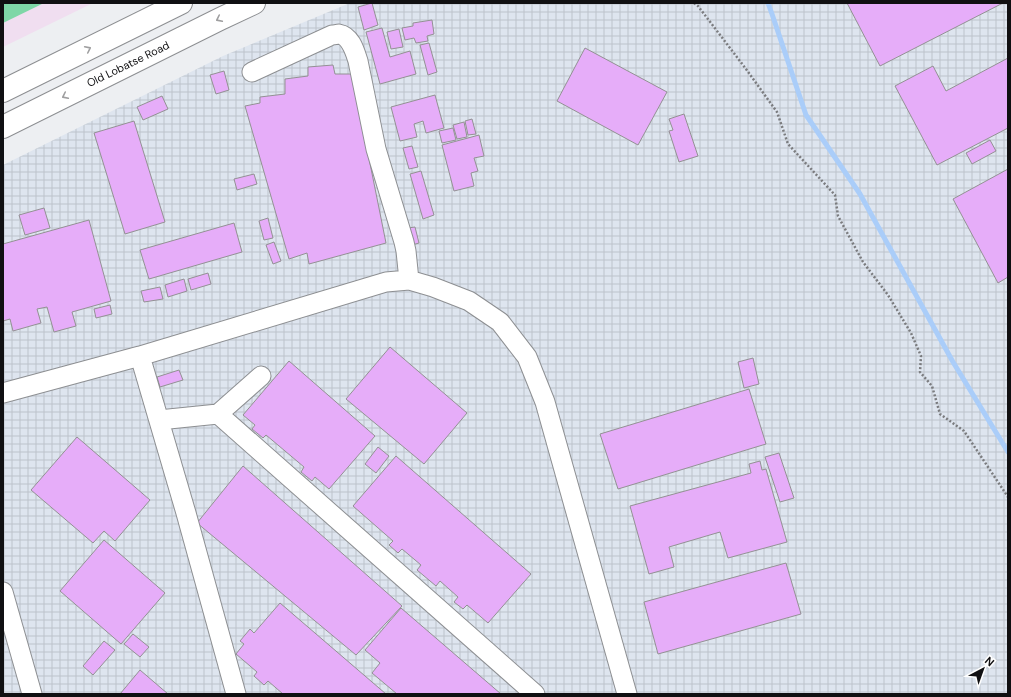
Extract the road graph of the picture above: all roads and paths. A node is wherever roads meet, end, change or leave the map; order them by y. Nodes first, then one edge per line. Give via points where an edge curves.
1 (181, 3) edge
2 (254, 3) edge
3 (694, 3) edge
4 (252, 72) dead end
5 (3, 91) edge
6 (3, 127) edge
7 (409, 280) junction
8 (140, 356) junction
9 (260, 376) dead end
10 (3, 393) edge
11 (218, 414) junction
12 (159, 420) junction
13 (1008, 498) edge
14 (4, 597) edge
15 (234, 686) edge
16 (32, 694) edge
17 (250, 694) edge
18 (535, 694) edge
19 (627, 694) edge

5 -> 1 main road
2 -> 6 main road, Old Lobatse Road
3 - 13 path via 777,112 788,144 835,196 838,216 859,256 888,294 910,333 921,356 920,372 932,386 940,414 964,431
4 - 7 street via 332,35 339,34 350,41 358,61 376,149 404,242
7 - 8 street via 386,282
7 - 19 street via 469,301 500,322 527,357 545,402
8 - 10 street
8 - 12 street
9 - 11 street
11 - 12 street
11 - 18 street
12 - 15 street
14 - 16 street
15 - 17 street

